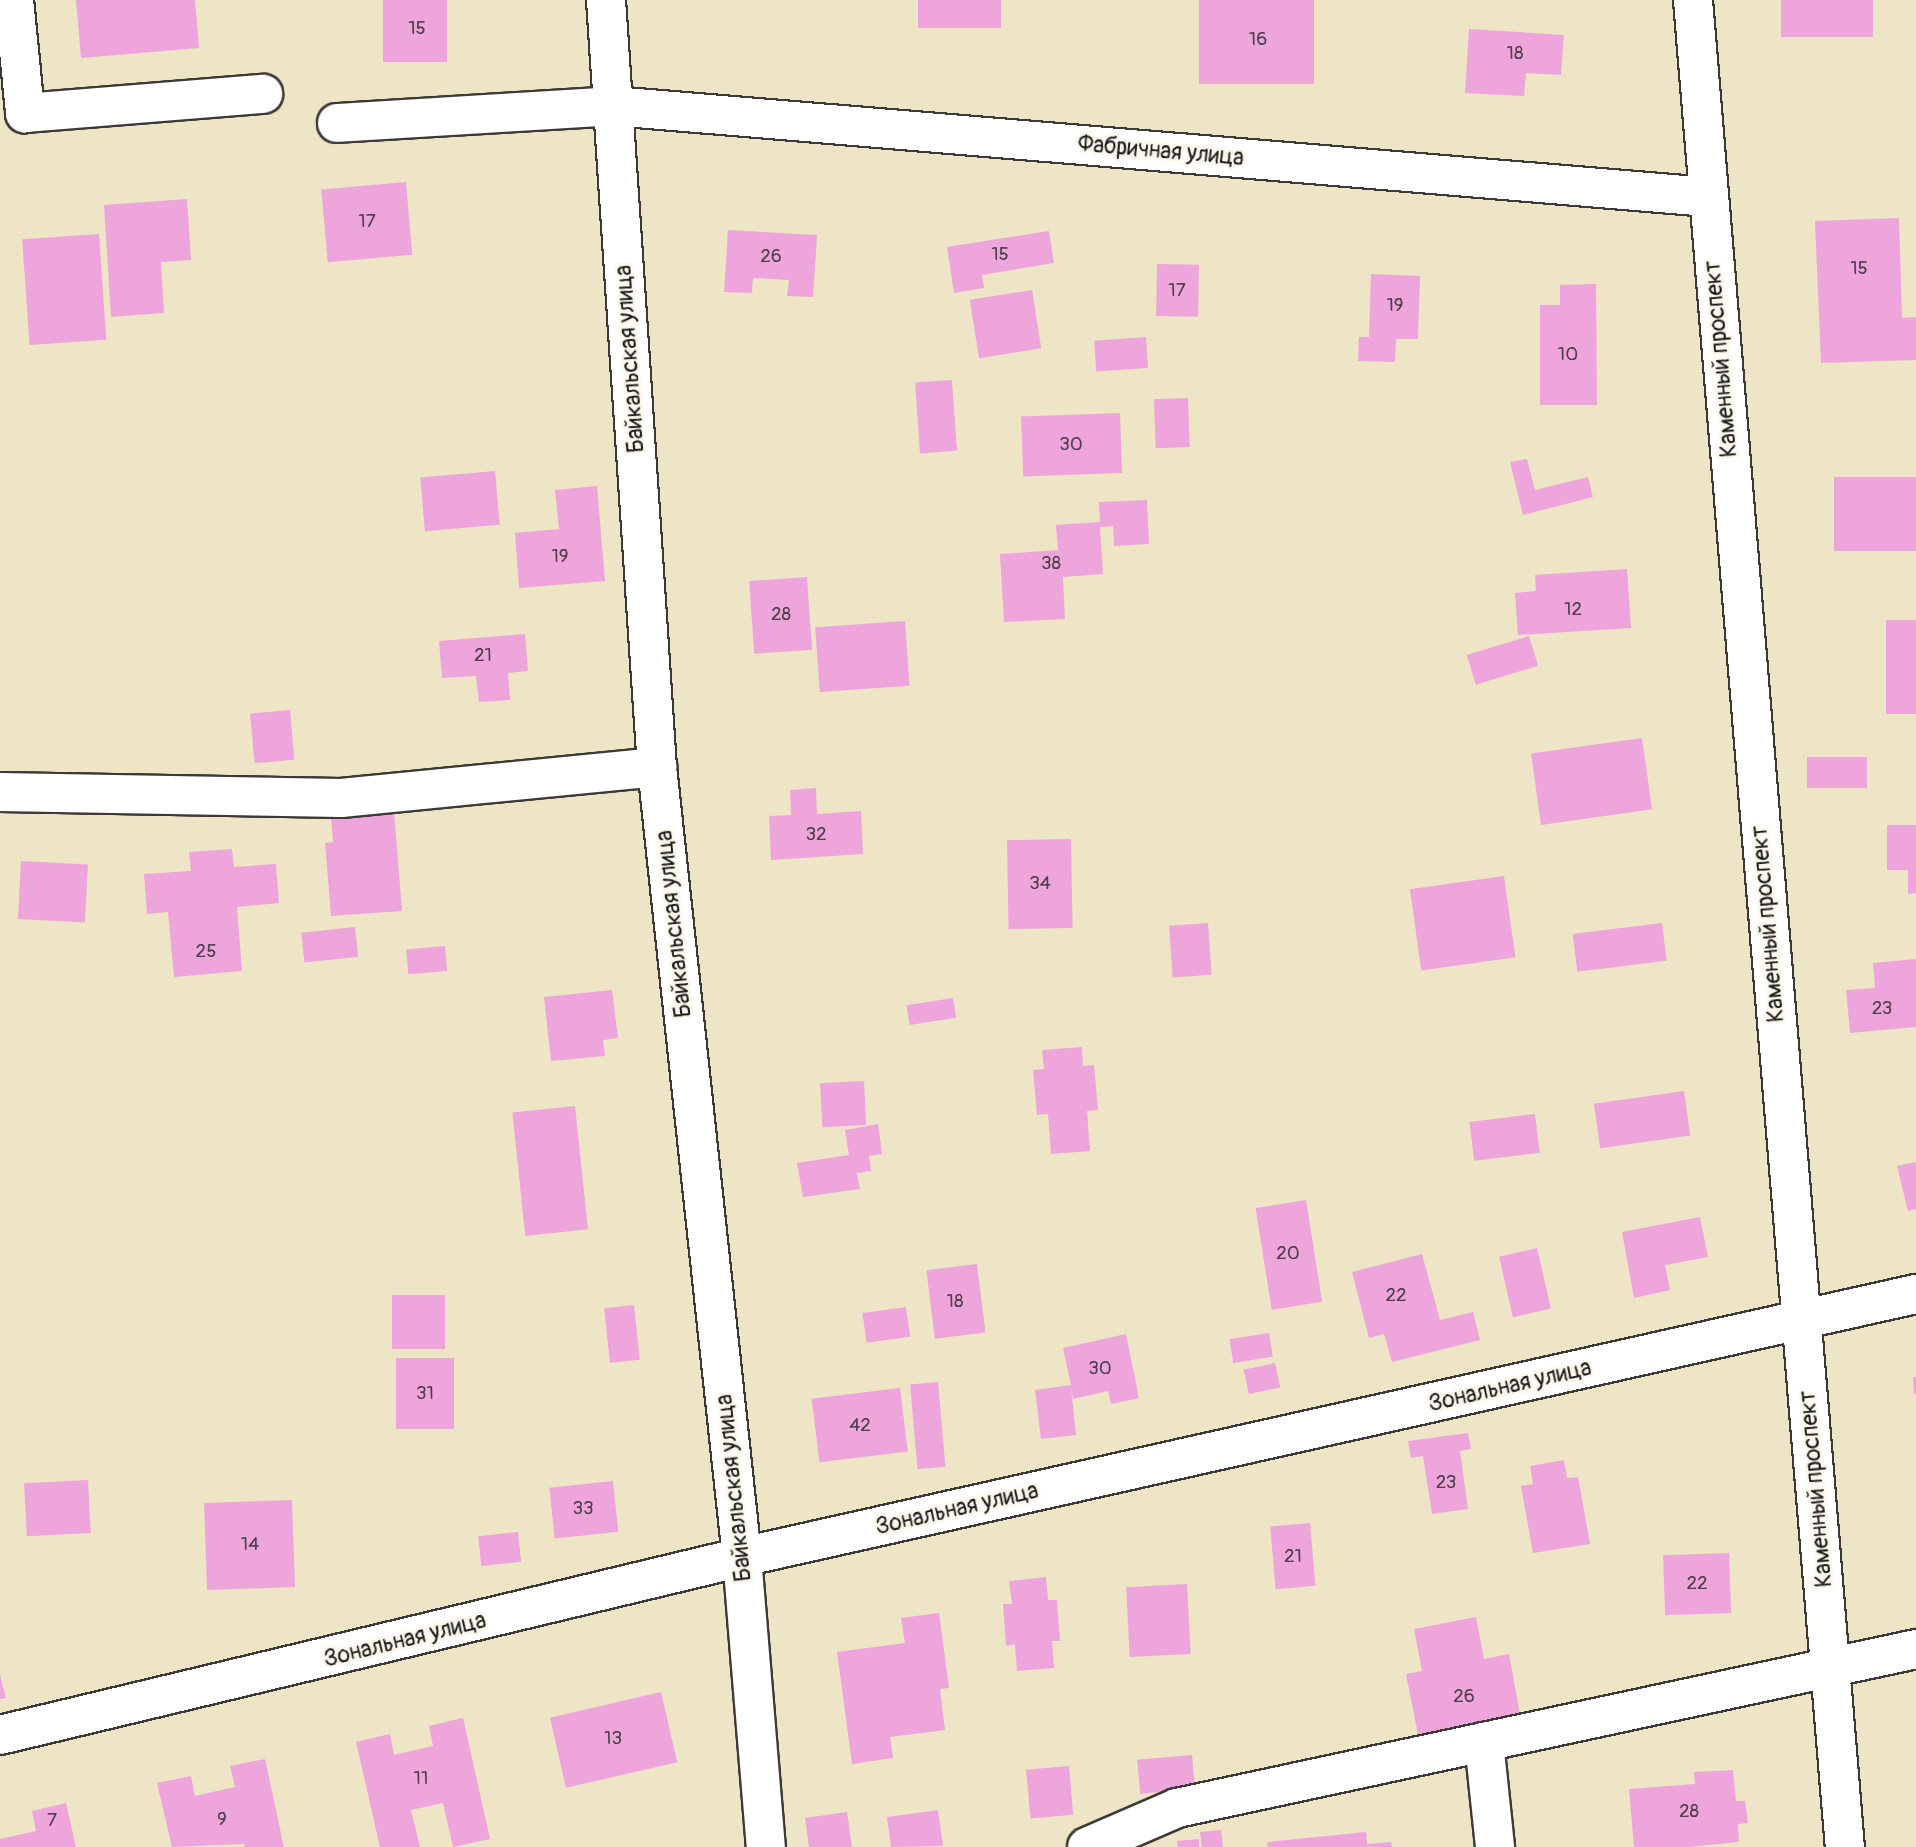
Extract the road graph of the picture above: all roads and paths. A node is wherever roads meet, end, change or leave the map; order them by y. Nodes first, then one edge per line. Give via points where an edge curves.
1 (14, 0) edge
2 (606, 0) edge
3 (1693, 0) edge
4 (263, 94) dead end
5 (613, 106) junction
6 (337, 123) dead end
7 (1708, 197) junction
8 (657, 767) junction
9 (0, 793) edge
10 (1916, 1294) edge
11 (1801, 1320) junction
12 (742, 1558) junction
13 (1916, 1649) edge
14 (1831, 1668) junction
15 (0, 1735) edge
16 (1484, 1742) junction
17 (766, 1847) edge
18 (1087, 1847) edge
19 (1494, 1847) edge
20 (1845, 1847) edge

1 - 4 street via 24,113
2 - 5 street, Байкальская улица
3 - 7 street, Каменный проспект
5 - 6 street, Фабричная улица
5 - 7 street, Фабричная улица
5 - 8 street, Байкальская улица
7 - 11 street, Каменный проспект
8 - 9 street via 341,798
8 - 12 street, Байкальская улица
10 - 11 street, Зональная улица
11 - 12 street, Зональная улица
11 - 14 street, Каменный проспект
12 - 15 street, Зональная улица
12 - 17 street, Байкальская улица
13 - 14 street
14 - 16 street
14 - 20 street, Каменный проспект
16 - 18 street via 1177,1808
16 - 19 street

